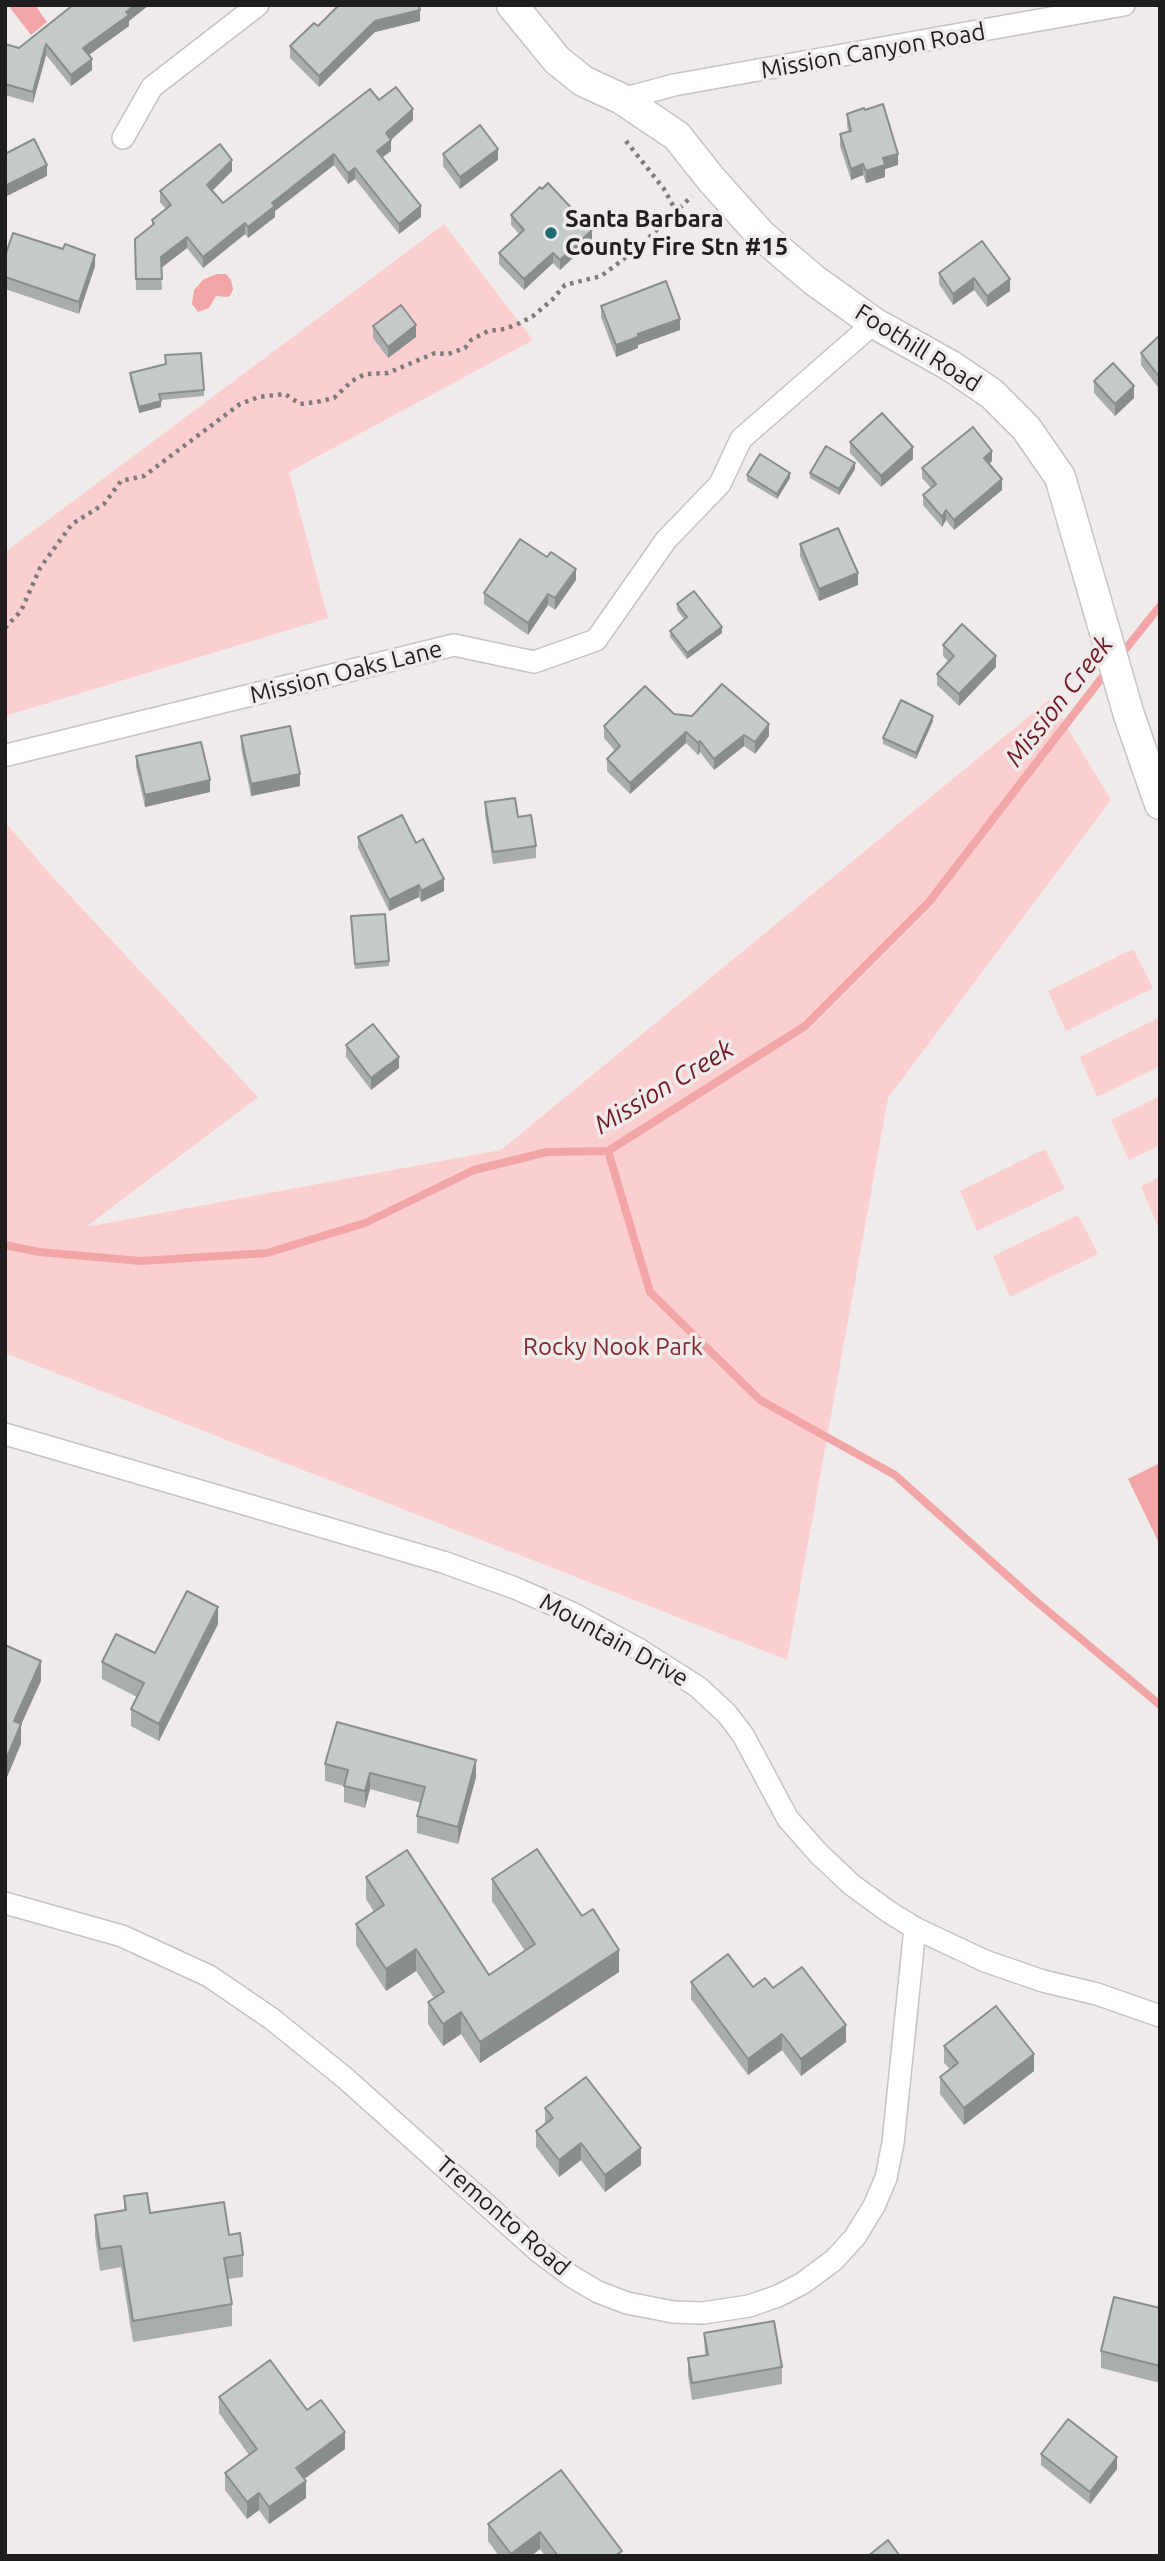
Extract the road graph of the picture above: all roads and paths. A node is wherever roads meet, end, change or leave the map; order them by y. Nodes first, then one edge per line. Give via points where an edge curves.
1 (258, 5) edge
2 (512, 5) edge
3 (1124, 5) edge
4 (622, 99) junction
5 (123, 138) dead end
6 (626, 141) dead end
7 (711, 179) junction
8 (676, 211) junction
9 (874, 323) junction
10 (5, 628) edge
11 (7, 755) dead end
12 (1160, 804) edge
13 (5, 1434) edge
14 (5, 1903) edge
15 (915, 1928) junction
16 (1160, 2016) edge

1 - 5 street via 152,87
2 - 4 main road, Foothill Road via 557,60 583,81
3 - 4 street, Mission Canyon Road via 674,85
4 - 7 main road, Foothill Road via 677,136
6 - 8 path
7 - 8 path
7 - 9 main road, Foothill Road via 761,234
8 - 10 path via 601,276 565,285 520,323 488,331 464,348 435,353 398,370 365,374 325,400 300,404 285,394 240,404 144,476 121,481 104,504 72,524 40,568 21,611
9 - 11 street, Mission Oaks Lane via 741,439 720,484 666,540 596,640 534,662 454,645
9 - 12 main road, Foothill Road via 992,394 1026,428 1060,477 1129,715
13 - 15 street, Mountain Drive via 443,1562 572,1613 698,1687 743,1735 788,1819 811,1845 852,1885
14 - 15 street, Tremonto Road via 122,1936 209,1976 345,2078 571,2276 627,2303 673,2312 749,2306 778,2296 834,2260 855,2237 874,2206 891,2154
15 - 16 street, Mountain Drive via 985,1961

